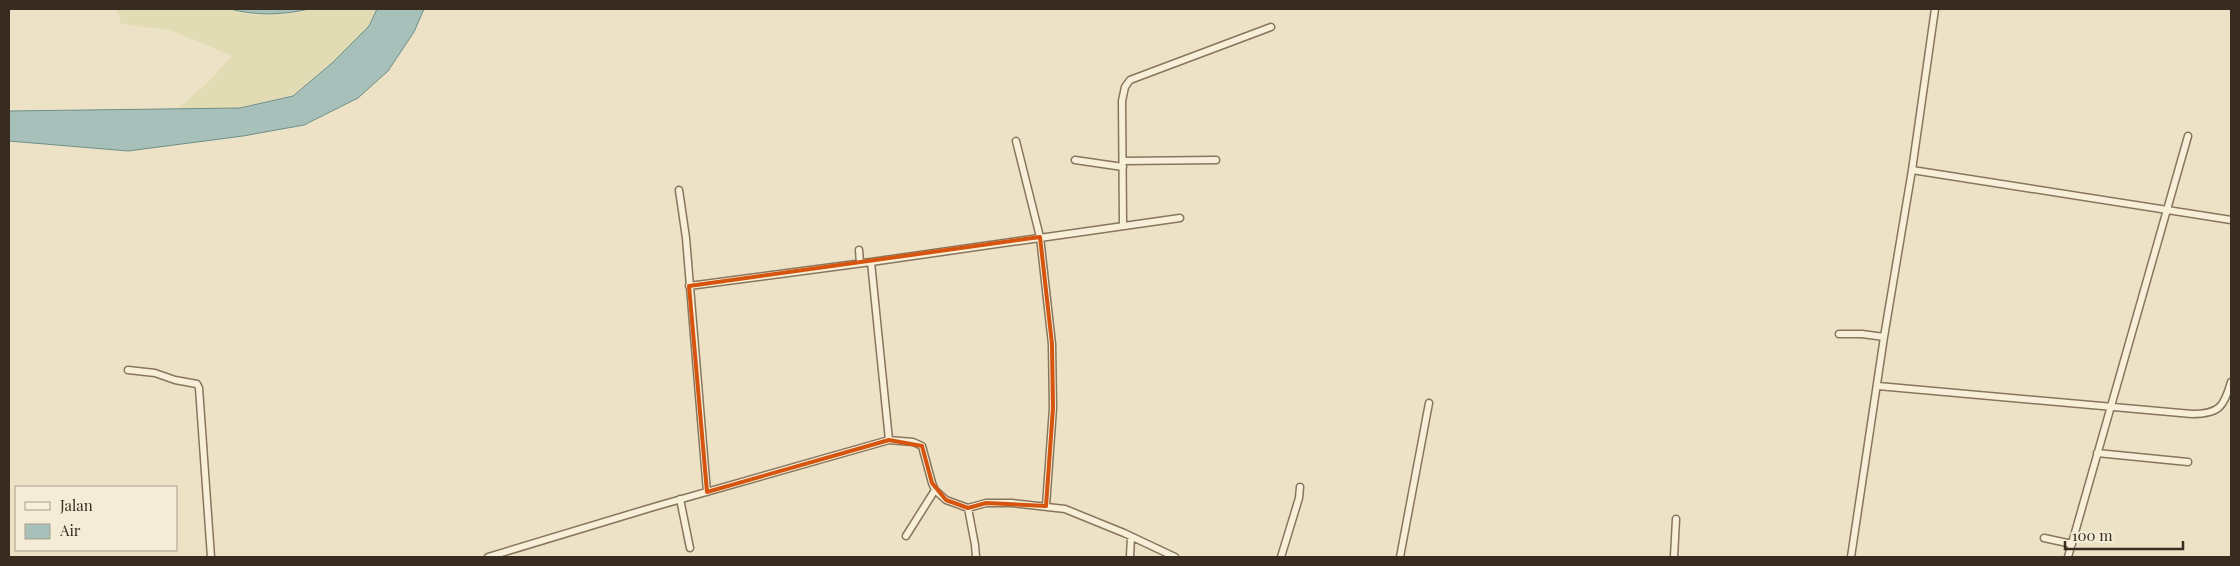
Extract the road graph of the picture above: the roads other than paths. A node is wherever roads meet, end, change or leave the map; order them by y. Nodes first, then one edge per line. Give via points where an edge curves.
1 (1936, 9) edge
2 (1271, 27) dead end
3 (2188, 136) dead end
4 (1016, 141) dead end
5 (1075, 160) dead end
6 (1216, 160) dead end
7 (1123, 164) junction
8 (1912, 170) junction
9 (679, 190) dead end
10 (2166, 210) junction
11 (1180, 218) dead end
12 (2231, 220) edge
13 (1123, 224) junction
14 (1040, 237) junction
15 (859, 250) dead end
16 (871, 262) junction
17 (860, 263) junction
18 (689, 286) junction
19 (1839, 334) dead end
20 (1884, 337) junction
21 (128, 370) dead end
22 (2231, 382) edge
23 (1878, 386) junction
24 (1429, 403) dead end
25 (2110, 406) junction
26 (889, 440) junction
27 (2097, 453) junction
28 (2188, 462) dead end
29 (1300, 487) dead end
30 (935, 490) junction
31 (707, 492) junction
32 (680, 500) junction
33 (1046, 506) junction
34 (968, 508) junction
35 (1676, 520) dead end
36 (906, 536) dead end
37 (1131, 537) junction
38 (2044, 538) dead end
39 (2072, 544) junction
40 (690, 548) dead end
41 (211, 557) edge
42 (488, 557) edge
43 (976, 557) edge
44 (1130, 557) edge
45 (1175, 557) edge
46 (1281, 557) edge
47 (1400, 557) edge
48 (1674, 557) edge
49 (1851, 557) edge
50 (2068, 557) edge

1 - 8 street
2 - 7 street via 1130,80 1122,101
3 - 10 street
4 - 14 street
5 - 7 street
6 - 7 street
7 - 13 street
8 - 10 street
8 - 20 street
9 - 18 street
10 - 12 street
10 - 25 street
11 - 13 street
13 - 14 street
14 - 16 street
14 - 33 street via 1052,344 1053,390
15 - 17 street
16 - 17 street
16 - 26 street
17 - 18 street
18 - 31 street
19 - 20 street
20 - 23 street
21 - 41 street via 155,373 197,384 199,388
22 - 25 street via 2227,397 2213,412 2192,414
23 - 25 street
23 - 49 street
24 - 47 street
25 - 27 street
26 - 30 street via 922,446
26 - 31 street
27 - 28 street
27 - 39 street
29 - 46 street
30 - 34 street via 946,500
30 - 36 street
31 - 32 street
32 - 40 street
32 - 42 street
33 - 34 street via 986,503
33 - 37 street via 1065,508
34 - 43 street
35 - 48 street
37 - 44 street
37 - 45 street
38 - 39 street
39 - 50 street

